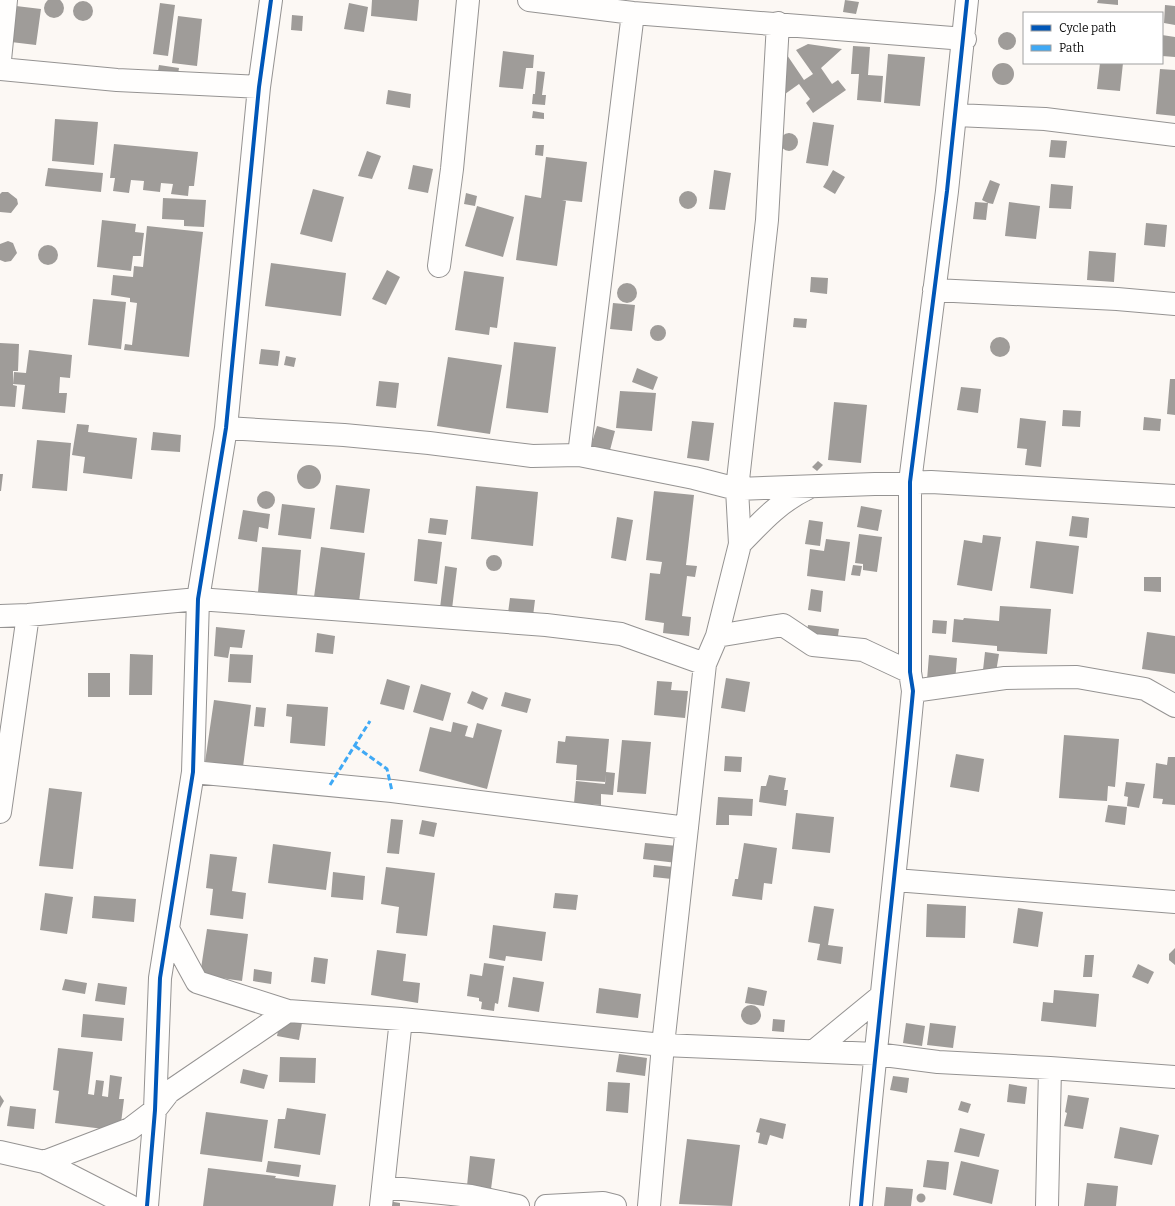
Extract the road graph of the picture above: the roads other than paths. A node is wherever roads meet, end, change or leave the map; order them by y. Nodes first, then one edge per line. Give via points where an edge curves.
1 (6, 0) edge
2 (271, 0) edge
3 (468, 0) edge
4 (530, 0) edge
5 (967, 0) edge
6 (633, 13) junction
7 (778, 23) junction
8 (965, 38) junction
9 (0, 60) edge
10 (0, 69) edge
11 (259, 87) junction
12 (956, 115) junction
13 (1175, 135) edge
14 (439, 266) dead end
15 (934, 290) junction
16 (1175, 304) edge
17 (226, 428) junction
18 (579, 455) junction
19 (910, 482) junction
20 (811, 487) junction
21 (737, 489) junction
22 (1175, 496) edge
23 (740, 544) junction
24 (198, 599) junction
25 (0, 616) edge
26 (28, 616) junction
27 (717, 636) junction
28 (705, 664) junction
29 (912, 682) junction
30 (1175, 706) edge
31 (193, 772) junction
32 (0, 812) edge
33 (687, 828) junction
34 (895, 880) junction
35 (1175, 902) edge
36 (168, 929) junction
37 (881, 996) junction
38 (288, 1011) junction
39 (401, 1019) junction
40 (663, 1045) junction
41 (814, 1051) junction
42 (876, 1054) junction
43 (1050, 1068) junction
44 (1175, 1077) edge
45 (155, 1110) junction
46 (0, 1152) edge
47 (44, 1162) junction
48 (382, 1197) edge
49 (130, 1206) edge
50 (148, 1206) edge
51 (518, 1206) edge
52 (546, 1206) edge
53 (614, 1206) edge
54 (649, 1206) edge
55 (861, 1206) edge
56 (1047, 1206) edge

1 - 9 street
2 - 11 street
3 - 14 street via 452,169
4 - 6 street
5 - 8 street
6 - 7 street
6 - 18 street
7 - 8 street
7 - 21 street via 767,220
8 - 12 street
10 - 11 street via 117,80
11 - 17 street
12 - 13 street via 1045,119
12 - 15 street
15 - 16 street
15 - 19 street
17 - 18 street via 344,435 532,456
17 - 24 street
18 - 21 street
19 - 20 street
19 - 22 street
19 - 29 street
20 - 21 street
20 - 23 street via 789,497
21 - 23 street
23 - 27 street
24 - 26 street
24 - 28 street via 546,625 621,634
24 - 31 street
25 - 26 street
26 - 32 street
27 - 28 street
27 - 29 street via 783,625 813,645 863,650
28 - 33 street
29 - 30 street via 1077,677 1145,689
29 - 34 street
31 - 33 street via 392,791
31 - 36 street
33 - 40 street
34 - 35 street
34 - 37 street
36 - 38 street via 198,982
36 - 45 street via 160,978
37 - 41 street
37 - 42 street
38 - 39 street
38 - 45 street via 170,1092
39 - 40 street
39 - 48 street
40 - 41 street
40 - 54 street
41 - 42 street
42 - 43 street via 938,1062
42 - 55 street
43 - 44 street
43 - 56 street
45 - 47 street via 130,1129
45 - 50 street
46 - 47 street
47 - 49 street
48 - 51 street via 471,1196
52 - 53 street via 603,1203

